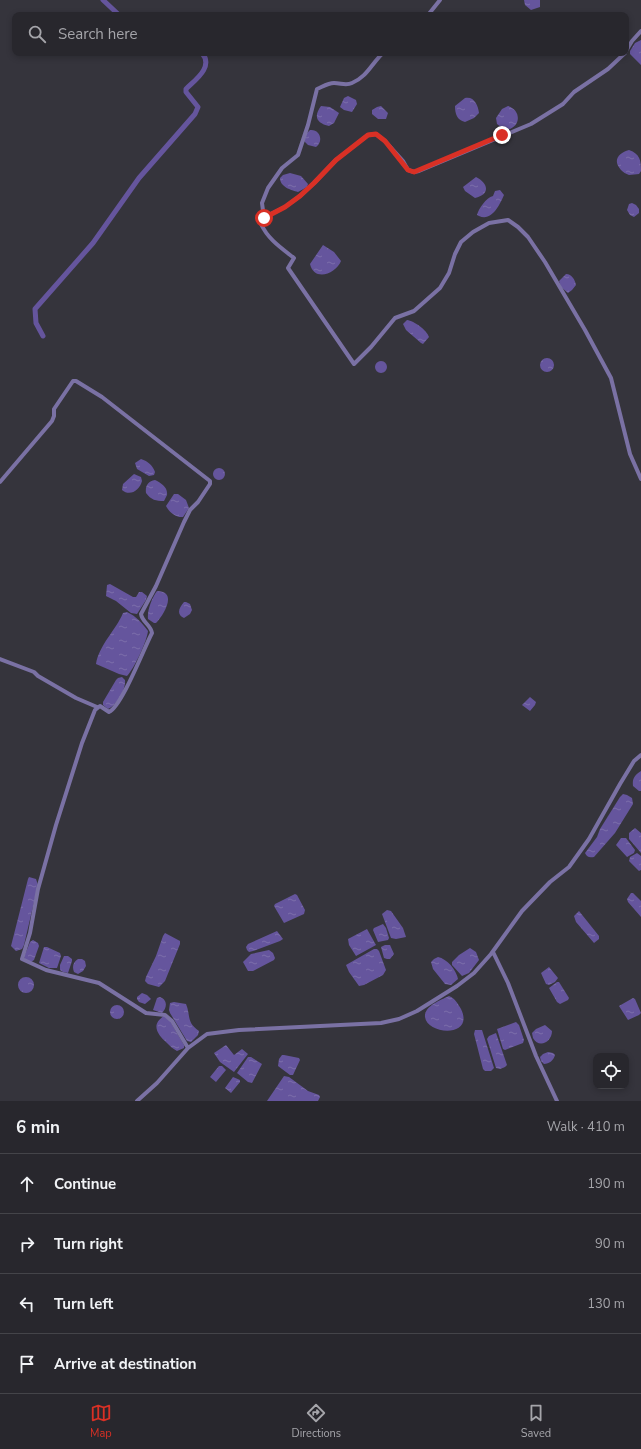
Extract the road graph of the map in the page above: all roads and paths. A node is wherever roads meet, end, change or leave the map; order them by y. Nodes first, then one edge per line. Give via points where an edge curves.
1 (440, 0) edge
2 (430, 12) edge
3 (641, 31) edge
4 (629, 46) edge
5 (380, 56) edge
6 (621, 56) edge
7 (264, 218) junction
8 (641, 479) edge
9 (0, 482) edge
10 (0, 658) edge
11 (97, 707) junction
12 (641, 755) edge
13 (493, 952) junction
14 (188, 1048) junction
15 (137, 1101) edge
16 (557, 1101) edge

1 - 2 street
3 - 4 street
5 - 7 street via 365,75 351,83 333,83 316,89 298,155 282,168 268,188 262,203
6 - 7 street via 608,69 544,117 419,171 408,170 385,141 376,134 368,135 336,160 300,196
7 - 8 street via 261,224 266,234 294,258 288,268 354,364 372,347 395,318 414,311 440,288 461,242 489,223 508,220 528,237 545,262 611,378 630,454
9 - 11 street via 52,421 54,409 72,381 102,397 210,481 198,502 190,510 141,614 141,618 152,632 127,687 118,703 109,712 100,706
10 - 11 street via 34,672 76,698
11 - 14 street via 82,744 56,825 22,959 46,970 100,983 146,1012 165,1015 172,1021
12 - 13 street via 634,762 589,839 569,867 550,882 522,911
13 - 14 street via 474,973 457,986 417,1011 399,1018 363,1025 216,1032 207,1034
13 - 16 street
14 - 15 street

